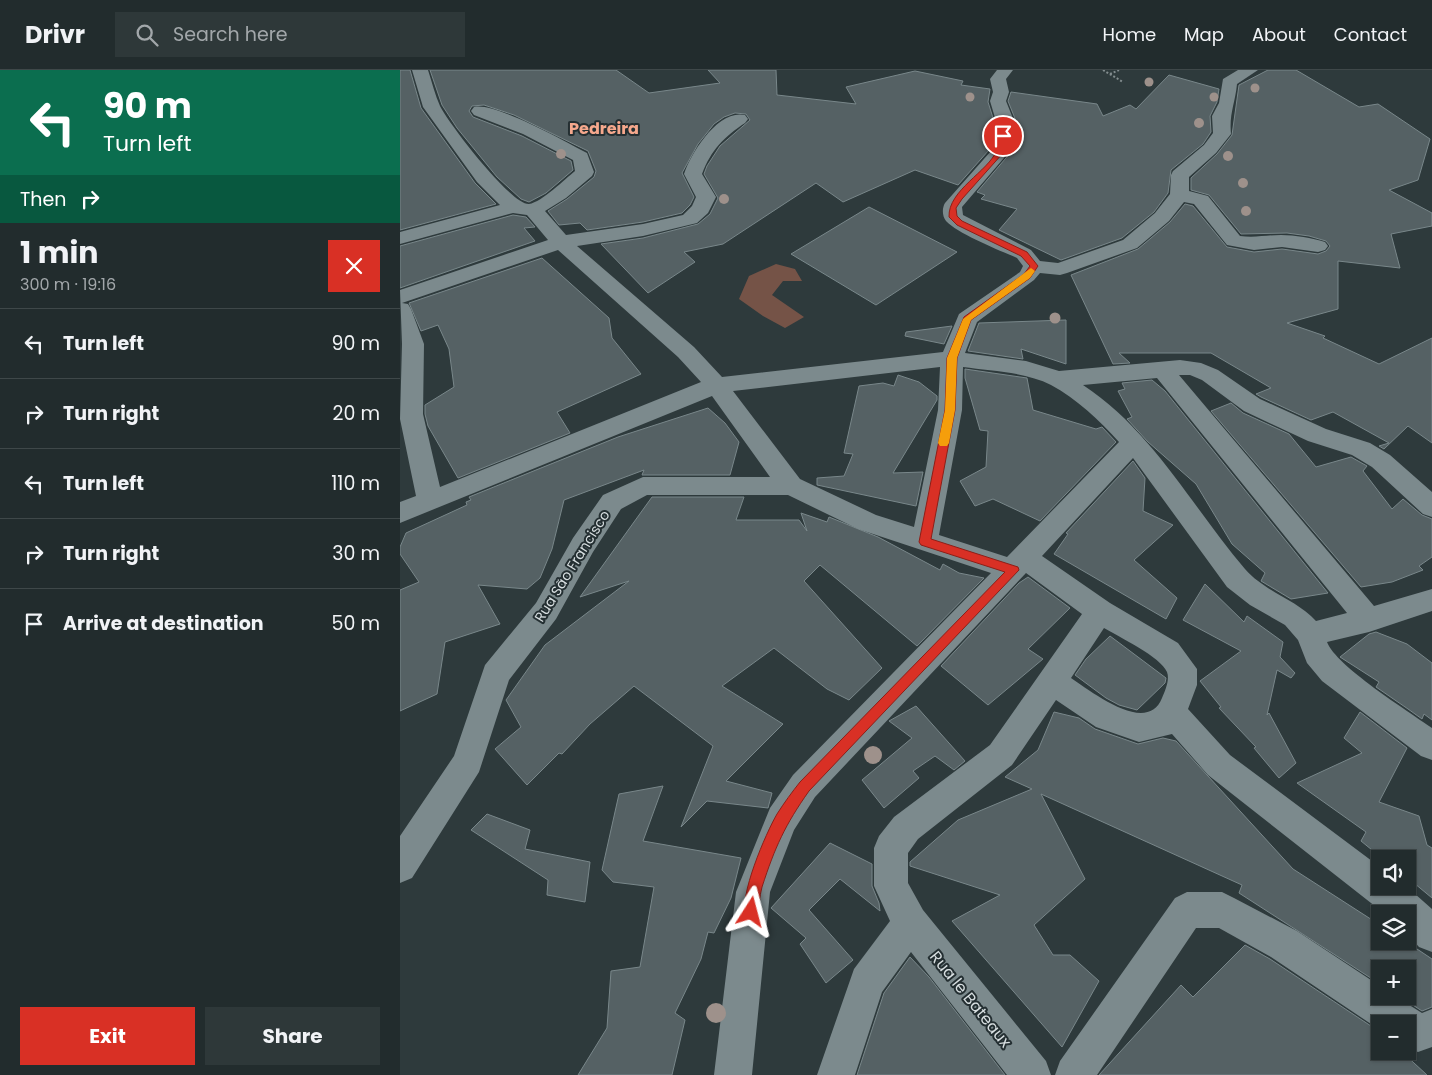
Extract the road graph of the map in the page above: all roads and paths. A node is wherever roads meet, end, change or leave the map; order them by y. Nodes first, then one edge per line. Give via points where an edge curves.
1 (420, 70) edge
2 (1005, 70) edge
3 (1103, 70) edge
4 (1119, 70) edge
5 (1250, 70) edge
6 (1110, 74) junction
7 (1123, 82) dead end
8 (480, 111) dead end
9 (739, 119) dead end
10 (1179, 195) junction
11 (523, 208) junction
12 (400, 238) edge
13 (561, 242) junction
14 (1318, 246) dead end
15 (1034, 266) junction
16 (400, 297) edge
17 (400, 309) edge
18 (952, 358) junction
19 (1163, 370) junction
20 (1058, 379) junction
21 (716, 385) junction
22 (1134, 442) junction
23 (791, 486) junction
24 (430, 501) junction
25 (1432, 507) edge
26 (400, 513) edge
27 (925, 542) junction
28 (1019, 564) junction
29 (1432, 600) edge
30 (1100, 611) junction
31 (1369, 620) junction
32 (1310, 634) junction
33 (1052, 682) junction
34 (1172, 712) junction
35 (1432, 746) edge
36 (400, 866) edge
37 (910, 923) junction
38 (1432, 934) edge
39 (1390, 1015) edge
40 (1432, 1028) edge
41 (1416, 1032) edge
42 (733, 1075) edge
43 (836, 1075) edge
44 (1032, 1075) edge
45 (1074, 1075) edge

1 - 11 street via 432,107 484,178
2 - 15 street via 998,79 1001,92 998,101 1005,121 1000,152 959,198 952,208 953,217 1024,254
3 - 6 path
4 - 6 path
5 - 10 street via 1230,82 1221,116 1222,134 1180,175
6 - 7 path
8 - 11 street via 529,130 581,157 585,172 559,194
9 - 13 street via 715,134 699,156 693,174 706,197 701,209 690,219 643,230
10 - 14 street via 1201,200 1234,240 1254,244 1282,241
10 - 15 street via 1162,217 1130,244 1060,269
11 - 12 street
11 - 13 street
13 - 16 street
13 - 21 street via 686,352
15 - 18 street via 1027,276 967,319
17 - 24 street via 414,344 411,414
18 - 20 street via 1026,370
18 - 21 street
18 - 27 street via 950,410
19 - 20 street
19 - 25 street via 1193,368 1252,406 1317,435 1361,449 1381,461
19 - 31 street
20 - 22 street via 1101,408
21 - 23 street
21 - 24 street
22 - 28 street
22 - 32 street via 1237,579 1295,617
23 - 27 street via 867,522
23 - 36 street, Rua São Francisco via 643,486 612,502 583,545 546,611 496,674 468,762
24 - 26 street
27 - 28 street
28 - 30 street
28 - 42 street via 804,786 782,819 753,892
29 - 31 street
30 - 33 street, Rua le Bateaux
30 - 34 street via 1168,652 1182,669 1182,685
31 - 32 street
32 - 35 street via 1317,654 1333,672
33 - 34 street via 1107,717 1139,728 1162,724
33 - 37 street, Rua le Bateaux via 1001,755 906,828 890,848 891,886
34 - 38 street via 1219,765 1407,908
37 - 43 street via 867,982
37 - 44 street, Rua le Bateaux
39 - 45 street via 1284,944 1222,910 1187,910
40 - 41 street

